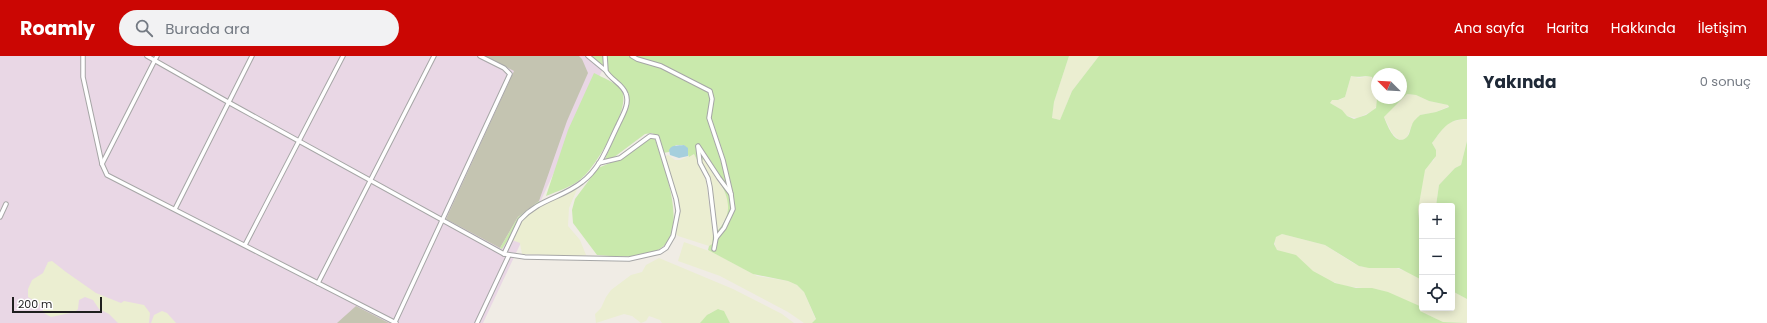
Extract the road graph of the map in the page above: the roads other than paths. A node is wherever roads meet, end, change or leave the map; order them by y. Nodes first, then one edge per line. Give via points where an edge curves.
1 (82, 56) edge
2 (147, 56) edge
3 (158, 56) edge
4 (252, 56) edge
5 (343, 56) edge
6 (434, 56) edge
7 (480, 56) edge
8 (588, 56) edge
9 (605, 56) edge
10 (632, 56) edge
11 (155, 60) junction
12 (606, 71) junction
13 (228, 102) junction
14 (300, 140) junction
15 (600, 163) junction
16 (102, 164) junction
17 (371, 180) junction
18 (731, 194) junction
19 (6, 204) dead end
20 (175, 209) junction
21 (0, 217) edge
22 (442, 220) junction
23 (716, 238) junction
24 (245, 244) junction
25 (714, 249) dead end
26 (507, 254) junction
27 (318, 283) junction
28 (395, 323) edge
29 (477, 323) edge

1 - 16 street via 83,77
2 - 11 street
3 - 11 street
4 - 13 street
5 - 14 street
6 - 17 street
7 - 22 street via 504,68 510,74
8 - 12 street
9 - 12 street
10 - 18 street via 661,66 710,91 712,99 709,118
11 - 13 street
11 - 16 street
12 - 15 street via 624,89 627,100 623,116
13 - 14 street
13 - 20 street
14 - 17 street
14 - 24 street
15 - 26 street via 583,182 542,202 524,216 520,220
15 - 26 street via 620,158 650,136 657,137 678,211 673,236 666,248 660,252 629,258 525,257
16 - 20 street via 107,175
17 - 22 street
17 - 27 street
18 - 23 street via 733,209
18 - 23 street via 698,146 700,163 710,187
19 - 21 street
20 - 24 street
22 - 26 street
22 - 28 street
23 - 25 street
24 - 27 street
26 - 29 street
27 - 28 street

